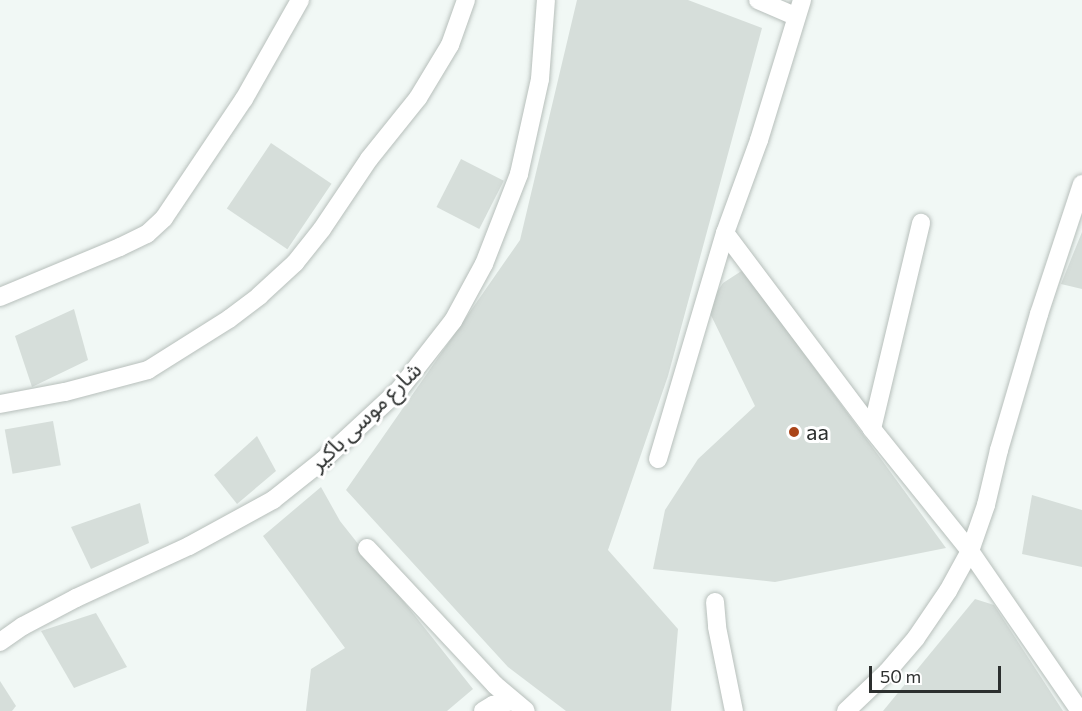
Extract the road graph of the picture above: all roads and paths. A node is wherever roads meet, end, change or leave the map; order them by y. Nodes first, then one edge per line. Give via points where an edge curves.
1 (300, 0) edge
2 (466, 0) edge
3 (554, 0) edge
4 (758, 0) edge
5 (799, 8) edge
6 (545, 9) edge
7 (1082, 184) edge
8 (921, 223) dead end
9 (725, 233) junction
10 (0, 297) edge
11 (0, 404) edge
12 (872, 429) junction
13 (658, 459) dead end
14 (367, 548) dead end
15 (970, 551) junction
16 (715, 602) dead end
17 (0, 642) edge
18 (519, 706) edge
19 (483, 711) edge
20 (734, 711) edge
21 (847, 711) edge
22 (1080, 711) edge

1 - 10 street via 244,99 164,218 147,234 129,243
2 - 11 street via 450,45 418,98 295,263 259,296 230,319 148,370
3 - 6 street
4 - 5 street
5 - 9 street via 759,140
6 - 17 street, شارع موسى باكير via 540,80 512,194 484,264 453,321 399,390 273,500 189,546 76,598
7 - 15 street via 1039,314
8 - 12 street
9 - 12 street
9 - 13 street
12 - 15 street
14 - 18 street via 495,686
15 - 21 street via 916,638
15 - 22 street
16 - 20 street
18 - 19 street via 492,705

